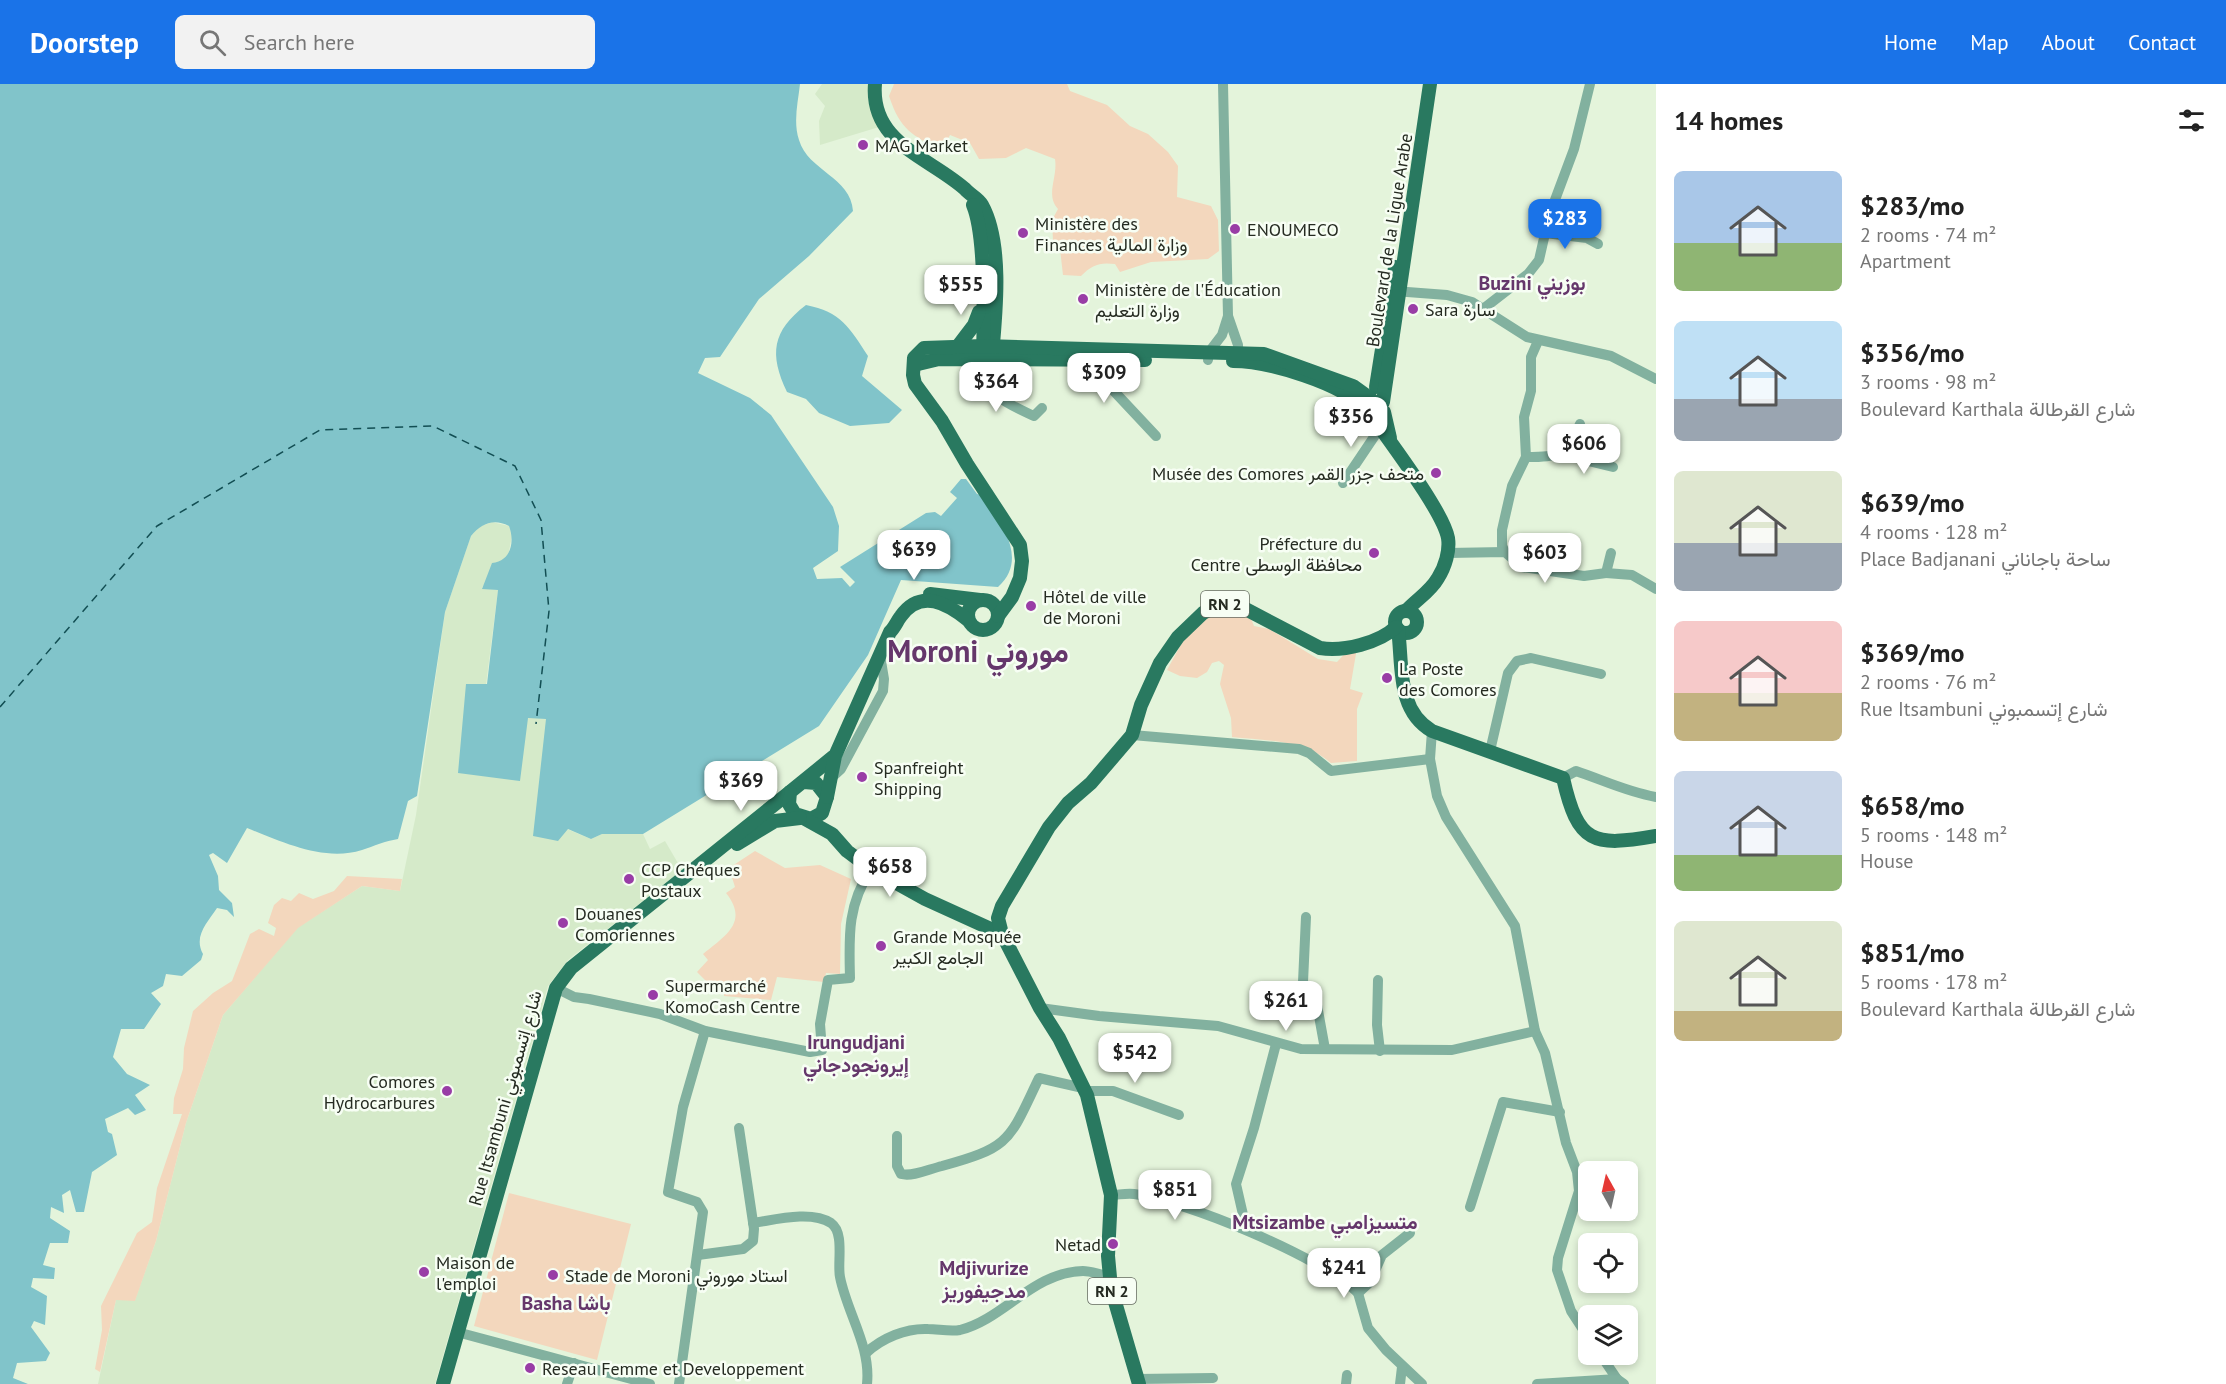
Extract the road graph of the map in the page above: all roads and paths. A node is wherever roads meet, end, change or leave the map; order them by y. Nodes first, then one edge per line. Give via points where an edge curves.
1 (875, 84) edge
2 (1223, 84) edge
3 (1422, 84) edge
4 (1430, 84) edge
5 (1590, 84) edge
6 (1423, 108) junction
7 (967, 192) junction
8 (1545, 233) junction
9 (1598, 244) dead end
10 (1396, 291) junction
11 (982, 295) junction
12 (1483, 309) junction
13 (1228, 316) junction
14 (1538, 341) junction
15 (958, 346) junction
16 (1381, 348) junction
17 (987, 353) junction
18 (1127, 355) junction
19 (1208, 356) junction
20 (1239, 357) junction
21 (914, 365) junction
22 (1656, 379) edge
23 (1353, 386) junction
24 (1375, 406) junction
25 (1042, 408) dead end
26 (1580, 424) dead end
27 (1380, 428) junction
28 (1156, 436) dead end
29 (1391, 442) junction
30 (1565, 451) junction
31 (1526, 457) junction
32 (1613, 467) dead end
33 (1343, 483) dead end
34 (1010, 532) junction
35 (1505, 552) junction
36 (1448, 553) junction
37 (1611, 553) dead end
38 (1606, 573) junction
39 (1656, 589) edge
40 (983, 600) junction
41 (998, 616) junction
42 (1412, 619) junction
43 (968, 621) junction
44 (1397, 628) junction
45 (890, 632) junction
46 (1381, 638) junction
47 (1401, 650) junction
48 (880, 655) junction
49 (1601, 674) dead end
50 (1432, 731) junction
51 (1132, 735) junction
52 (1490, 751) junction
53 (835, 756) junction
54 (1430, 759) junction
55 (1563, 778) junction
56 (829, 781) junction
57 (804, 782) junction
58 (790, 792) junction
59 (1656, 797) edge
60 (826, 802) junction
61 (802, 818) junction
62 (832, 834) junction
63 (1656, 836) edge
64 (713, 854) junction
65 (871, 869) junction
66 (999, 913) junction
67 (1306, 917) dead end
68 (976, 920) junction
69 (1002, 934) junction
70 (1378, 980) dead end
71 (556, 988) junction
72 (1040, 1008) junction
73 (705, 1031) junction
74 (1535, 1031) junction
75 (1276, 1044) junction
76 (1325, 1049) junction
77 (1380, 1051) junction
78 (1084, 1089) junction
79 (1560, 1112) junction
80 (1179, 1115) dead end
81 (739, 1128) dead end
82 (897, 1136) dead end
83 (1111, 1195) junction
84 (1470, 1207) dead end
85 (753, 1223) junction
86 (1241, 1228) junction
87 (1410, 1233) dead end
88 (698, 1255) junction
89 (1110, 1276) junction
90 (1358, 1293) junction
91 (1578, 1321) edge
92 (457, 1332) junction
93 (866, 1353) junction
94 (574, 1363) junction
95 (1608, 1365) edge
96 (1402, 1367) junction
97 (1213, 1378) dead end
98 (1138, 1382) edge
99 (1620, 1382) edge
100 (443, 1384) edge
101 (567, 1384) edge
102 (650, 1384) edge
103 (678, 1384) edge
104 (867, 1384) edge
105 (1400, 1384) edge
106 (1422, 1384) edge
107 (1537, 1384) edge

1 - 7 main road via 876,106 886,131
2 - 13 street
3 - 6 main road, Boulevard de la Ligue Arabe
4 - 6 main road, Boulevard de la Ligue Arabe
5 - 8 street via 1574,149
6 - 10 main road, Boulevard de la Ligue Arabe
7 - 11 main road via 979,220
7 - 17 main road via 982,206 990,231 995,293
8 - 9 street via 1587,238
8 - 12 street via 1539,260 1528,274
10 - 12 street via 1452,296
10 - 16 main road, Boulevard de la Ligue Arabe
10 - 24 main road, Boulevard de la Ligue Arabe
11 - 15 main road via 978,317
11 - 17 main road
12 - 14 street
13 - 19 street via 1221,338
13 - 20 street
14 - 22 street via 1611,356
14 - 31 street via 1531,357 1531,391 1524,417
15 - 17 main road
15 - 21 main road via 924,348 916,354
16 - 23 main road via 1371,376
16 - 24 main road, Boulevard de la Ligue Arabe
17 - 18 main road
17 - 21 main road
17 - 25 street via 983,380 992,391 1034,416
18 - 19 main road
18 - 28 street via 1111,388
19 - 20 main road
20 - 23 main road via 1264,354
20 - 24 main road via 1311,379
21 - 34 main road via 915,384
23 - 24 main road
24 - 27 main road
24 - 29 main road
26 - 30 street
27 - 29 main road
27 - 33 street
29 - 36 main road via 1444,527
30 - 31 street
30 - 32 street
31 - 35 street via 1512,486 1503,523 1501,539
34 - 40 main road via 1017,560 1011,583 1001,596
34 - 41 main road via 1020,545 1022,570 1012,597
35 - 36 street
35 - 38 street via 1522,567 1584,576
36 - 42 main road via 1427,601
37 - 38 street
38 - 39 street via 1632,574
40 - 41 main road via 996,608
40 - 43 main road via 969,608
40 - 45 main road via 935,594 911,599 893,614
41 - 43 main road via 994,626 985,630
42 - 44 main road via 1405,633
42 - 44 main road via 1398,615
42 - 47 main road
43 - 45 main road via 940,601 924,600 907,610
44 - 46 main road, RN 2
44 - 47 main road
45 - 48 main road
46 - 47 main road
46 - 51 main road, RN 2 via 1339,649 1320,648 1248,609 1220,604 1188,625 1167,651 1153,676
47 - 50 main road via 1405,697 1415,717
48 - 53 main road
48 - 56 street via 883,691 846,761
49 - 52 street via 1531,658 1517,661 1508,673
50 - 52 main road
50 - 54 street
51 - 54 street via 1299,749 1331,771
51 - 66 main road, RN 2 via 1049,827
52 - 55 main road
53 - 56 main road
53 - 57 main road
54 - 74 street via 1437,796 1446,817 1513,922
55 - 59 street via 1576,771 1594,775 1628,792
55 - 63 main road via 1577,822 1590,837 1620,842
56 - 60 main road
57 - 58 main road
57 - 60 main road via 816,783
58 - 61 main road via 789,804
58 - 64 main road, Rue Itsambuni شارع إتسمبوني
60 - 61 main road via 817,817
60 - 62 main road
61 - 62 main road
61 - 64 main road, Rue Itsambuni شارع إتسمبوني via 775,821 730,849
62 - 65 main road
64 - 71 main road, Rue Itsambuni شارع إتسمبوني via 571,968
65 - 68 main road via 925,899
65 - 73 street via 849,923 850,978 828,980 820,1024 822,1050 810,1052
66 - 68 main road
66 - 69 main road, RN 2
67 - 76 street via 1303,982 1317,1005
68 - 69 main road
69 - 72 main road, RN 2
70 - 77 street
71 - 73 street via 580,999 660,1014
71 - 92 main road, Rue Itsambuni شارع إتسمبوني
72 - 75 street via 1218,1026
72 - 78 main road, RN 2
73 - 88 street via 683,1107 668,1192 701,1206
74 - 77 street via 1452,1050
74 - 79 street via 1545,1053
75 - 76 street
75 - 86 street via 1236,1184 1244,1219
76 - 77 street
78 - 80 street via 1113,1091
78 - 82 street via 1039,1078 1021,1118 1001,1144 922,1172 901,1174 897,1166
78 - 83 main road, RN 2
79 - 84 street via 1503,1102
79 - 91 street via 1579,1191 1557,1270
81 - 85 street
83 - 86 street via 1146,1196
83 - 89 main road, RN 2
85 - 88 street via 753,1241 747,1248
85 - 93 street via 811,1218 835,1227 840,1276
86 - 90 street via 1312,1261
87 - 90 street via 1382,1255 1370,1282
88 - 103 street
89 - 93 street via 1084,1271 1042,1282 978,1324 958,1330 916,1328 876,1344
89 - 98 main road, RN 2
90 - 96 street via 1368,1328
92 - 94 street
92 - 100 main road, Rue Itsambuni شارع إتسمبوني
93 - 104 street
94 - 101 street
94 - 102 street
95 - 99 street
96 - 105 street
96 - 106 street
97 - 98 street
99 - 107 street

